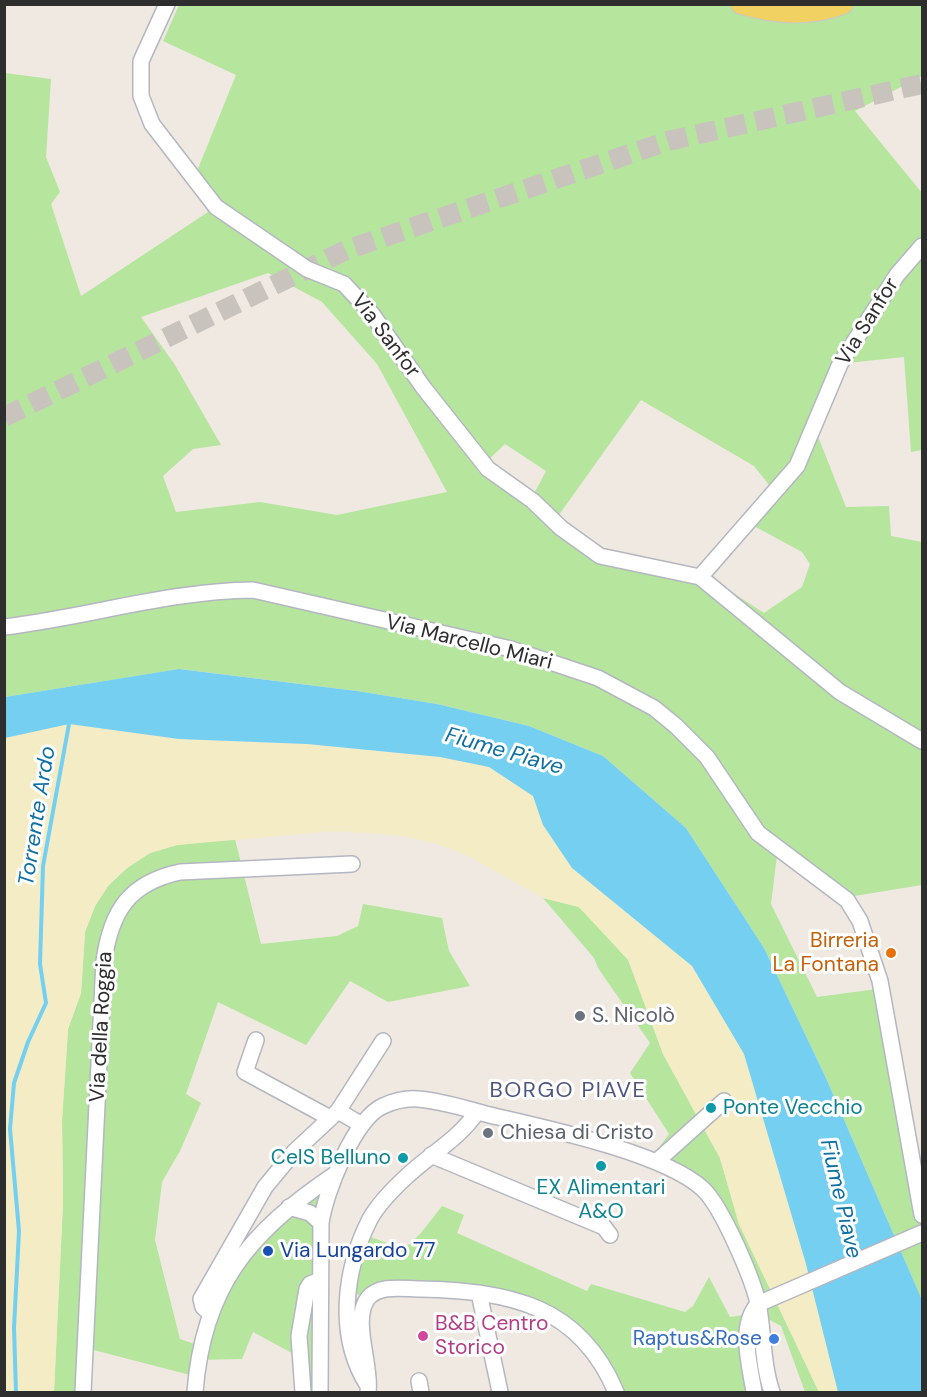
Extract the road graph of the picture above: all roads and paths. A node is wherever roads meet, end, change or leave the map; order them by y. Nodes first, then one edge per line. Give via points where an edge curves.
1 (167, 4) edge
2 (741, 4) edge
3 (843, 4) edge
4 (922, 246) edge
5 (700, 577) junction
6 (4, 627) edge
7 (922, 741) edge
8 (352, 864) dead end
9 (256, 1040) dead end
10 (383, 1041) dead end
11 (724, 1101) dead end
12 (477, 1112) junction
13 (334, 1114) junction
14 (362, 1125) junction
15 (922, 1141) edge
16 (912, 1154) junction
17 (431, 1155) junction
18 (656, 1162) junction
19 (334, 1175) junction
20 (289, 1207) junction
21 (922, 1215) edge
22 (321, 1223) junction
23 (922, 1233) edge
24 (610, 1235) dead end
25 (320, 1280) junction
26 (478, 1293) junction
27 (760, 1303) junction
28 (211, 1314) junction
29 (370, 1391) edge
30 (83, 1392) edge
31 (195, 1392) edge
32 (303, 1392) edge
33 (320, 1392) edge
34 (500, 1392) edge
35 (616, 1392) edge
36 (754, 1392) edge
37 (772, 1392) edge

1 - 5 street, Via Sanfor via 141,61 141,96 152,124 216,207 307,269 344,284 372,314 488,469 533,501 561,528 600,556
2 - 3 main road via 759,10 799,13 819,12
4 - 5 street, Via Sanfor via 897,274 840,364 797,466
5 - 7 street, Via Sanfor via 840,692
6 - 16 street, Via Marcello Miari via 181,595 253,590 511,649 630,693 654,708 707,757 758,833 847,900 860,921 880,981
8 - 30 street, Via della Roggia via 191,871 160,876 127,898 116,916 107,936 104,961
9 - 13 street via 245,1072
10 - 13 street
11 - 18 street
12 - 14 street via 427,1100 404,1099 381,1107
12 - 17 street via 467,1126
12 - 18 street via 553,1130
13 - 14 street
13 - 28 street via 265,1187 201,1299
14 - 19 street
15 - 16 street
16 - 21 street, Via Marcello Miari
17 - 24 street via 604,1227
17 - 29 street via 370,1218 349,1286 349,1334 356,1364
18 - 27 street via 694,1182 715,1204
19 - 20 street
19 - 22 street
20 - 22 street via 304,1210
20 - 28 street via 242,1256
22 - 25 street
23 - 27 street
25 - 32 street via 307,1289 300,1332
25 - 33 street
26 - 29 street via 395,1289 374,1292 362,1313
26 - 34 street
26 - 35 street via 539,1307 570,1327 595,1355
27 - 36 street via 751,1314 748,1328
27 - 37 street
28 - 31 street via 200,1349

